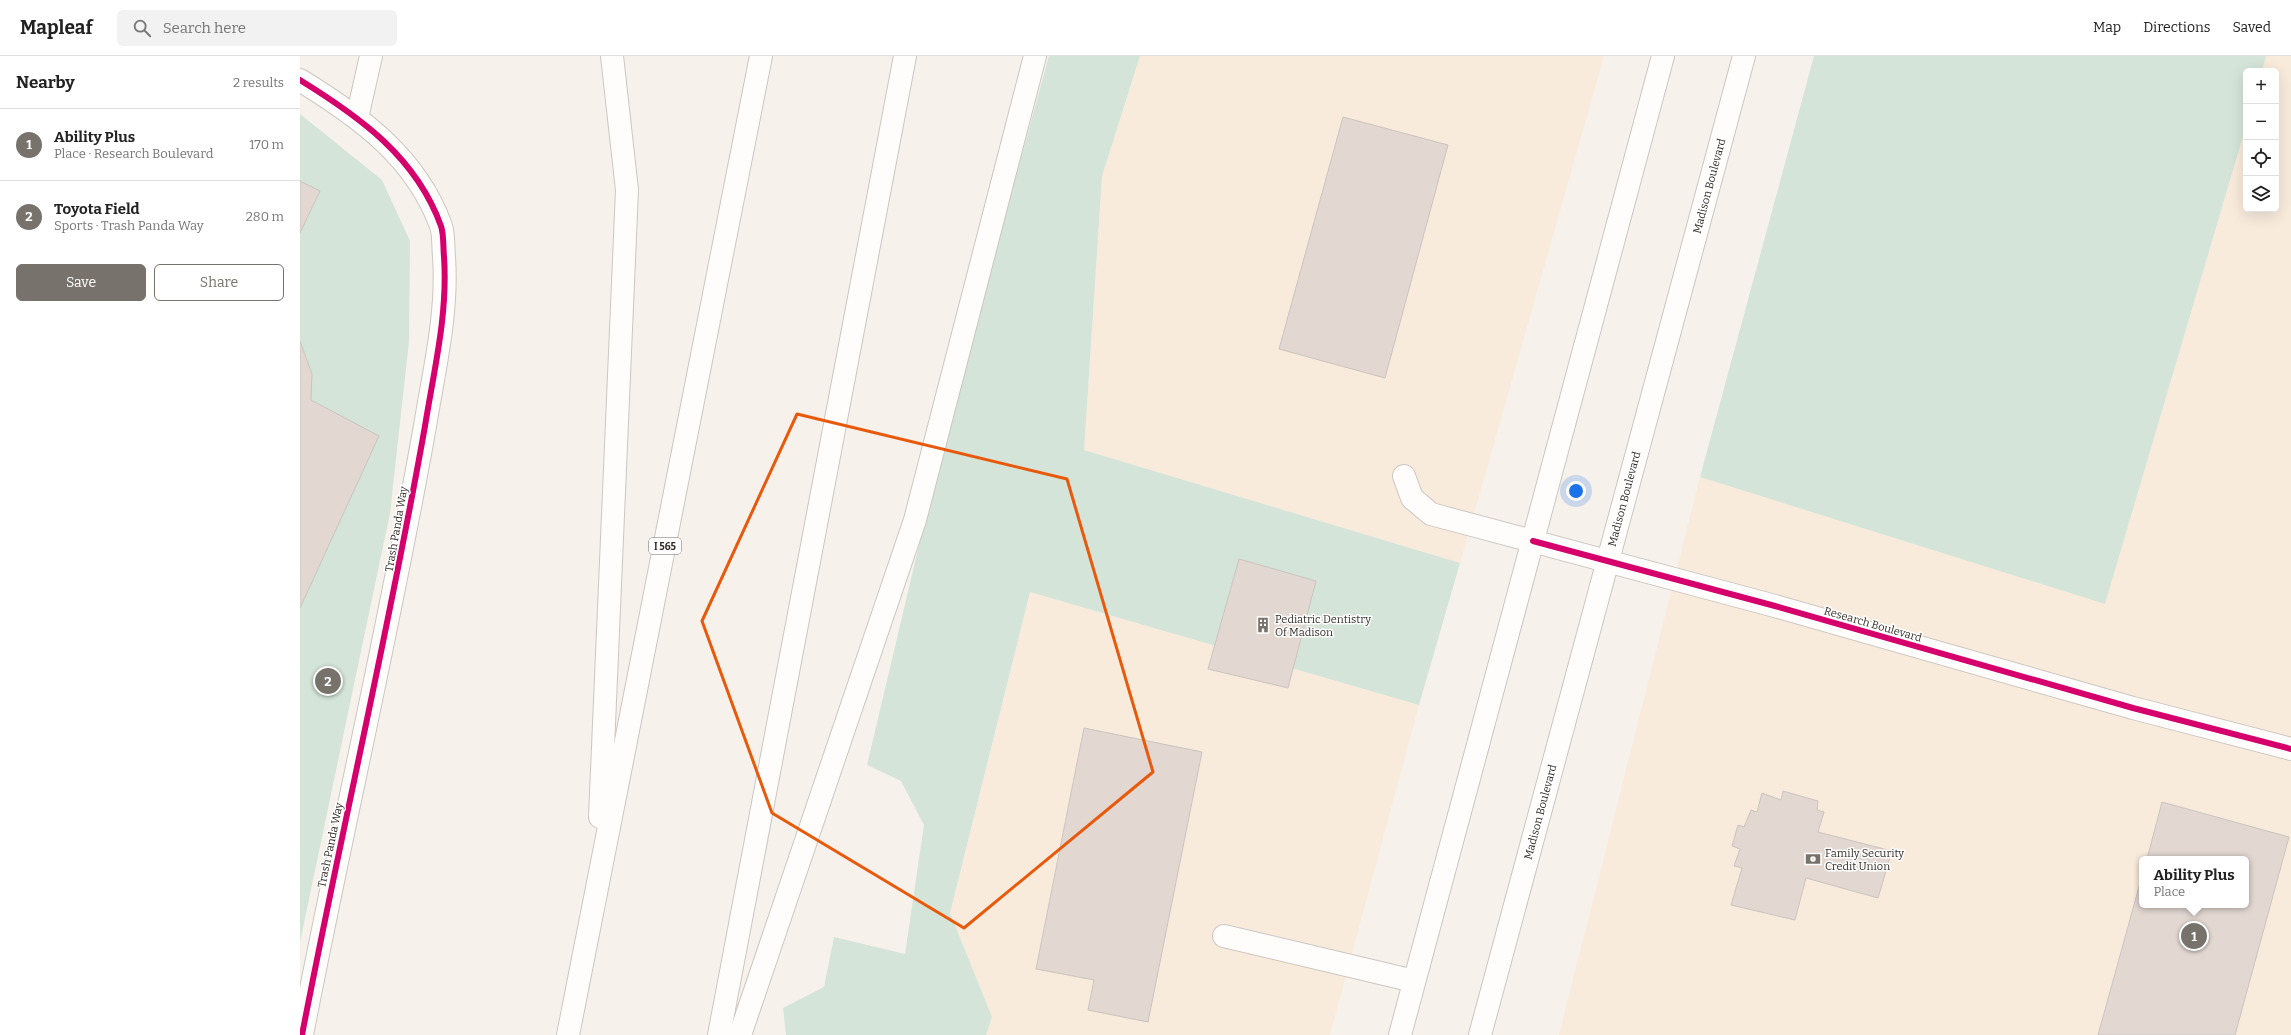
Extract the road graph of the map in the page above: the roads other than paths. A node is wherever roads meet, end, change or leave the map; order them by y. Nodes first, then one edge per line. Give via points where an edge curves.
1 (371, 56) edge
2 (612, 56) edge
3 (761, 56) edge
4 (905, 56) edge
5 (1035, 56) edge
6 (1663, 56) edge
7 (1744, 56) edge
8 (304, 87) edge
9 (357, 118) junction
10 (1404, 476) dead end
11 (1533, 541) junction
12 (1608, 561) junction
13 (2291, 749) edge
14 (597, 889) junction
15 (1224, 936) dead end
16 (1414, 981) junction
17 (305, 995) edge
18 (302, 1035) edge
19 (568, 1035) edge
20 (720, 1035) edge
21 (740, 1035) edge
22 (1400, 1035) edge
23 (1480, 1035) edge

1 - 9 main road
2 - 14 main road via 627,190
3 - 14 main road, I 565
4 - 20 main road
5 - 21 main road via 915,520
6 - 11 main road
7 - 12 main road, Madison Boulevard
8 - 9 main road, Trash Panda Way
9 - 17 main road, Trash Panda Way via 394,151 423,185 442,229 446,288 440,339 403,552
10 - 11 main road, Research Boulevard via 1412,498 1431,514
11 - 12 main road, Research Boulevard
11 - 16 main road
12 - 13 main road, Research Boulevard via 2133,708
12 - 23 main road, Madison Boulevard
14 - 19 main road, I 565
15 - 16 main road
16 - 22 main road
17 - 18 main road, Trash Panda Way

